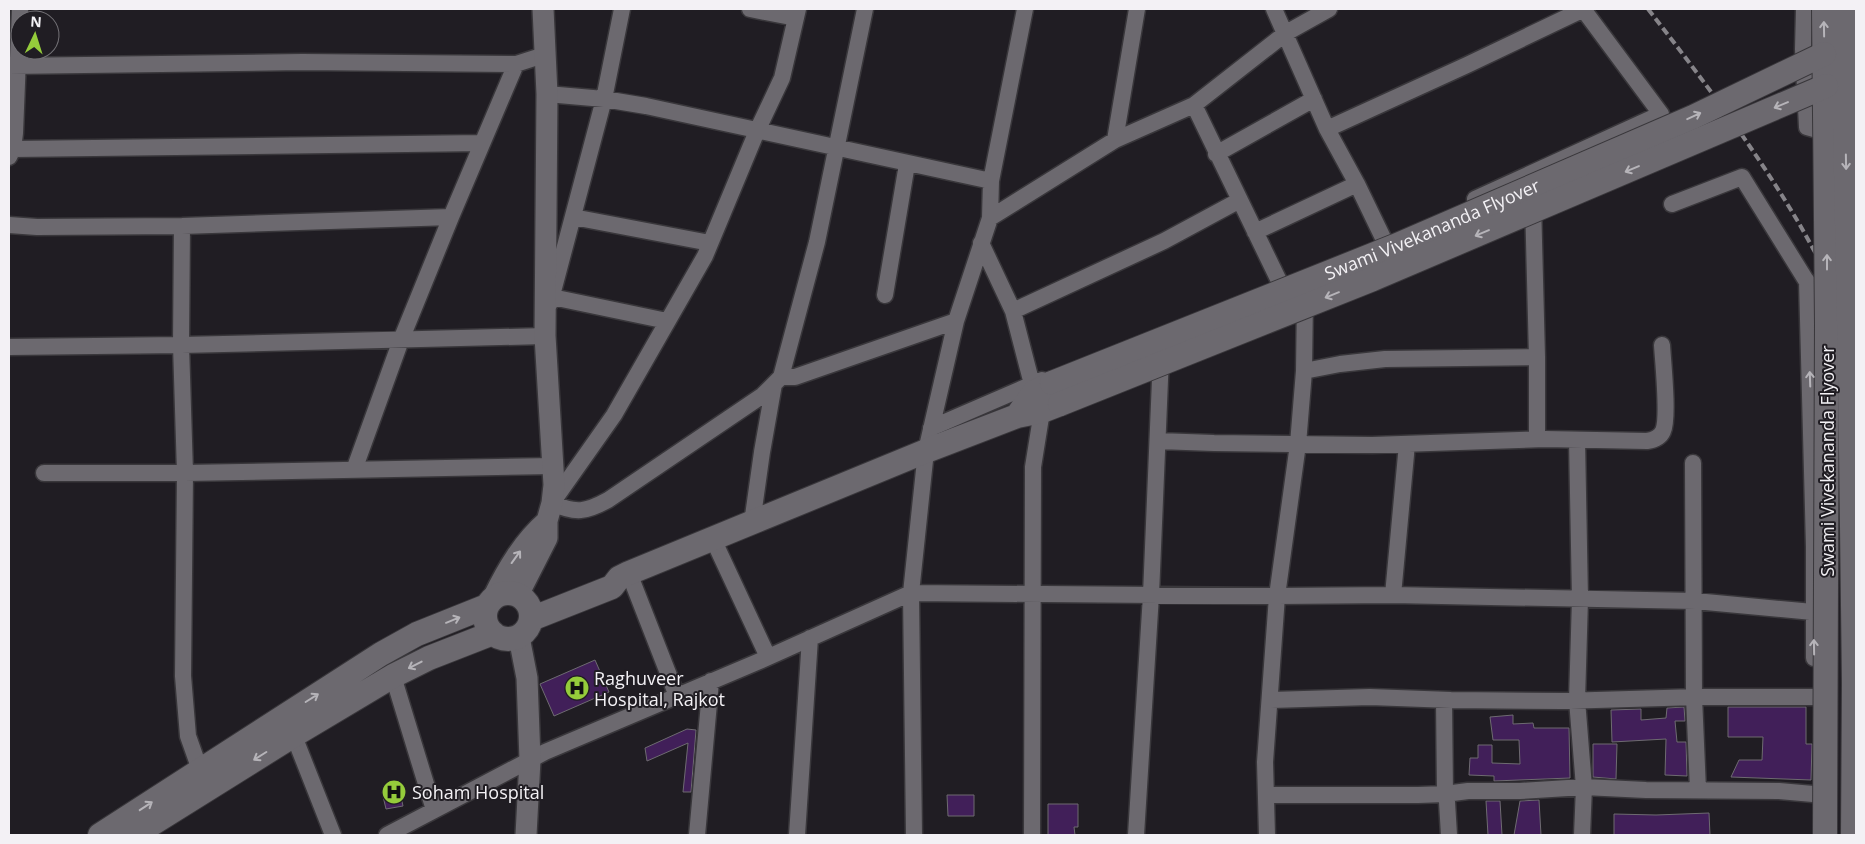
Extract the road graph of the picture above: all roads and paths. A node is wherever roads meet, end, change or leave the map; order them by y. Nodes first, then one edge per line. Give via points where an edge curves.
1 (20, 9) edge
2 (543, 9) edge
3 (622, 9) edge
4 (750, 9) edge
5 (865, 9) edge
6 (1024, 9) edge
7 (1138, 9) edge
8 (1274, 9) edge
9 (1329, 9) edge
10 (1583, 9) edge
11 (1804, 9) edge
12 (1824, 9) edge
13 (1845, 9) edge
14 (797, 13) edge
15 (1286, 33) junction
16 (1834, 52) junction
17 (544, 56) junction
18 (516, 64) junction
19 (13, 66) edge
20 (1835, 85) junction
21 (547, 94) junction
22 (604, 99) junction
23 (1314, 99) junction
24 (1194, 105) junction
25 (1856, 126) edge
26 (1327, 129) junction
27 (757, 131) junction
28 (1115, 140) junction
29 (482, 143) junction
30 (837, 148) junction
31 (11, 153) edge
32 (1217, 154) junction
33 (907, 164) junction
34 (1532, 173) junction
35 (991, 181) junction
36 (1357, 184) junction
37 (1240, 200) junction
38 (1672, 204) dead end
39 (451, 216) junction
40 (573, 216) junction
41 (990, 218) junction
42 (9, 224) edge
43 (182, 226) junction
44 (1255, 232) junction
45 (1384, 240) junction
46 (710, 243) junction
47 (982, 243) junction
48 (1306, 272) junction
49 (1807, 281) junction
50 (1280, 283) junction
51 (885, 295) dead end
52 (552, 296) junction
53 (1013, 311) junction
54 (667, 321) junction
55 (956, 321) junction
56 (545, 330) junction
57 (1162, 331) junction
58 (401, 340) junction
59 (1662, 345) dead end
60 (181, 346) junction
61 (9, 348) edge
62 (1537, 357) junction
63 (1304, 371) junction
64 (1856, 372) edge
65 (778, 380) junction
66 (1044, 395) junction
67 (932, 428) junction
68 (1537, 439) junction
69 (1577, 440) junction
70 (1158, 441) junction
71 (1298, 444) junction
72 (1407, 444) junction
73 (926, 451) junction
74 (1693, 463) dead end
75 (553, 466) junction
76 (354, 470) junction
77 (44, 472) dead end
78 (185, 473) junction
79 (550, 512) junction
80 (752, 523) junction
81 (713, 538) junction
82 (624, 576) junction
83 (911, 593) junction
84 (1032, 594) junction
85 (1151, 595) junction
86 (1393, 595) junction
87 (1277, 596) junction
88 (1580, 599) junction
89 (490, 602) junction
90 (1695, 602) junction
91 (1814, 612) junction
92 (525, 615) junction
93 (493, 633) junction
94 (810, 638) junction
95 (768, 657) junction
96 (394, 676) junction
97 (712, 681) junction
98 (677, 696) junction
99 (1694, 697) junction
100 (1815, 697) junction
101 (1271, 700) junction
102 (1444, 700) junction
103 (1578, 700) junction
104 (289, 725) junction
105 (530, 760) junction
106 (200, 770) junction
107 (1584, 787) junction
108 (1698, 790) junction
109 (1445, 794) junction
110 (1813, 794) junction
111 (1266, 795) junction
112 (434, 810) junction
113 (104, 834) edge
114 (134, 835) edge
115 (333, 835) edge
116 (387, 835) edge
117 (526, 835) edge
118 (697, 835) edge
119 (796, 835) edge
120 (914, 835) edge
121 (1032, 835) edge
122 (1136, 835) edge
123 (1267, 835) edge
124 (1448, 835) edge
125 (1582, 835) edge
126 (1814, 835) edge
127 (1825, 835) edge
128 (1853, 835) edge

1 - 19 street
2 - 17 street
3 - 22 street
4 - 14 street
5 - 30 street
6 - 35 street
7 - 28 street
8 - 15 street
9 - 15 street
10 - 26 street
10 - 34 street via 1661,114
11 - 25 street via 1807,127 1832,133
16 -> 12 main road, Swami Vivekananda Flyover, bridge
13 - 16 main road, Swami Vivekananda Flyover, bridge
14 - 27 street via 782,78
15 - 23 street
15 - 24 street
16 - 20 main road, Swami Vivekananda Flyover, bridge
66 -> 16 main road, Swami Vivekananda Flyover, bridge via 1395,246
17 - 18 street
17 - 21 street
18 - 19 street via 302,62
18 - 29 street
19 - 31 street via 15,133
20 -> 66 main road, Swami Vivekananda Flyover, bridge via 1372,279
127 -> 20 main road, Swami Vivekananda Flyover, bridge
20 -> 128 main road, Swami Vivekananda Flyover, bridge via 1854,692
21 - 22 street
21 - 56 street
22 - 27 street
22 - 40 street
23 - 26 street
23 - 32 street
24 - 28 street
24 - 32 street
26 - 36 street
27 - 30 street
27 - 46 street
28 - 41 street
29 - 31 street
29 - 39 street
30 - 33 street
30 - 65 street via 817,242
32 - 37 street
33 - 35 street
33 - 51 street
34 - 45 street
34 - 62 street
35 - 41 street
36 - 44 street
36 - 45 street
37 - 44 street
37 - 53 street via 1164,241
38 - 49 street via 1742,177
39 - 43 street
39 - 58 street
40 - 46 street
40 - 52 street
41 - 47 street
42 - 43 street via 38,227
43 - 60 street
44 - 50 street
45 - 48 street
46 - 54 street
47 - 53 street
47 - 55 street
48 - 50 street
48 - 63 street
49 - 64 street
91 -> 49 street
50 - 57 street
52 - 54 street
52 - 56 street
53 - 66 street
54 - 79 street via 614,415
55 - 65 street via 795,377
55 - 67 street
56 - 58 street
56 - 75 street
57 - 66 street
57 - 70 street
58 - 60 street
58 - 76 street
59 - 69 street via 1665,416 1661,435 1647,441
60 - 61 street
60 - 78 street
62 - 63 street via 1385,359
62 - 68 street
63 - 71 street
65 - 79 street via 763,395 608,500 579,512
65 - 80 street via 762,452
66 - 67 street
66 - 73 main road via 1017,416
66 - 84 street via 1033,467
67 - 73 street
68 - 69 street
68 - 72 street
69 - 88 street
70 - 71 street
70 - 85 street
71 - 72 street
71 - 87 street
72 - 86 street
73 - 80 main road
73 - 83 street
74 - 90 street
75 - 76 street
75 - 79 street
76 - 78 street
77 - 78 street
78 - 106 street via 183,676 188,736
89 -> 79 street via 507,569
79 - 92 street via 547,538
80 - 81 main road
81 - 82 main road
81 - 95 street
82 - 92 main road via 612,587
82 - 98 street
83 - 84 street
83 - 94 street
83 - 120 street
84 - 85 street
84 - 121 street
85 - 87 street
85 - 122 street
86 - 87 street
86 - 88 street
87 - 101 street
88 - 90 street
88 - 103 street
89 - 92 main road via 503,592 514,593
89 - 93 main road via 484,618
104 -> 89 main road via 381,654 417,634
90 - 91 street
90 - 99 street
100 -> 91 street
92 - 93 main road via 507,639
92 - 105 street
93 -> 96 main road via 429,658
94 - 95 street
94 - 119 street
95 - 97 street
96 - 104 main road
96 - 112 street
97 - 98 street
97 - 118 street
98 - 105 street
99 - 100 street
99 - 103 street
99 - 108 street
100 - 110 street
101 - 102 street via 1370,697
101 - 111 street via 1265,762
102 - 103 street
102 - 109 street
103 - 107 street
104 - 106 main road
104 -> 114 main road
104 - 115 street
105 - 112 street
105 - 117 street
113 -> 106 main road
107 - 108 street
107 - 109 street
107 - 125 street
108 - 110 street
109 - 111 street
109 - 124 street
110 - 126 street
111 - 123 street
112 - 116 street

